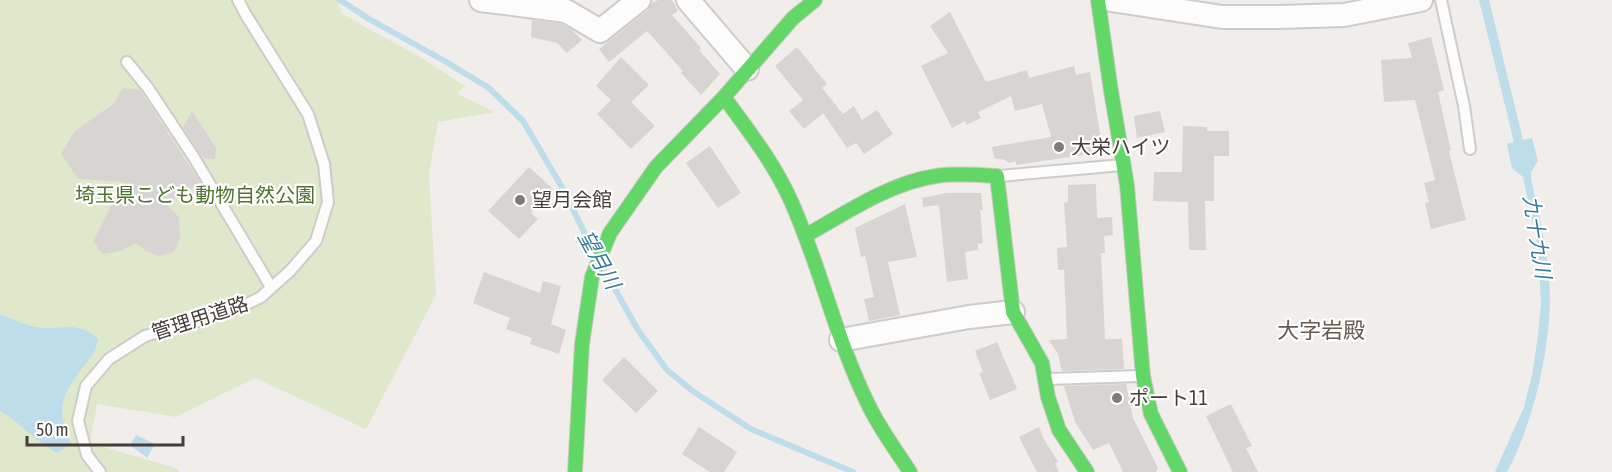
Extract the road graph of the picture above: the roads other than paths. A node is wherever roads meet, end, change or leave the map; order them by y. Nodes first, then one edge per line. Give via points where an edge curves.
1 (238, 0) edge
2 (481, 0) edge
3 (639, 0) edge
4 (688, 0) edge
5 (815, 0) edge
6 (1098, 0) edge
7 (1111, 0) edge
8 (1421, 0) edge
9 (1441, 0) edge
10 (128, 62) dead end
11 (747, 69) junction
12 (724, 97) junction
13 (1470, 149) dead end
14 (1124, 164) junction
15 (997, 176) junction
16 (806, 236) junction
17 (271, 287) junction
18 (1013, 312) junction
19 (841, 340) junction
20 (1143, 376) junction
21 (1045, 379) junction
22 (100, 472) edge
23 (575, 472) edge
24 (910, 472) edge
25 (1088, 472) edge
26 (1180, 472) edge

1 - 17 lane, 管理用道路 via 308,114 324,164 328,202 316,241
2 - 3 street via 566,11 600,31
4 - 11 street
5 - 11 street
6 - 14 street
7 - 8 street via 1222,16 1278,17 1344,15
9 - 13 lane
10 - 17 lane via 193,156
11 - 12 street
12 - 16 street via 768,159
12 - 23 street via 656,167 610,233 592,277 582,344
14 - 15 lane
14 - 20 street
15 - 16 street via 954,175 898,187
15 - 18 street
16 - 19 street
17 - 22 lane, 管理用道路 via 239,308 145,336 108,359 86,386 78,421 87,455
18 - 19 street via 969,316
18 - 21 street via 1042,363
19 - 24 street via 869,407
20 - 21 lane
20 - 26 street via 1151,414
21 - 25 street via 1059,430

